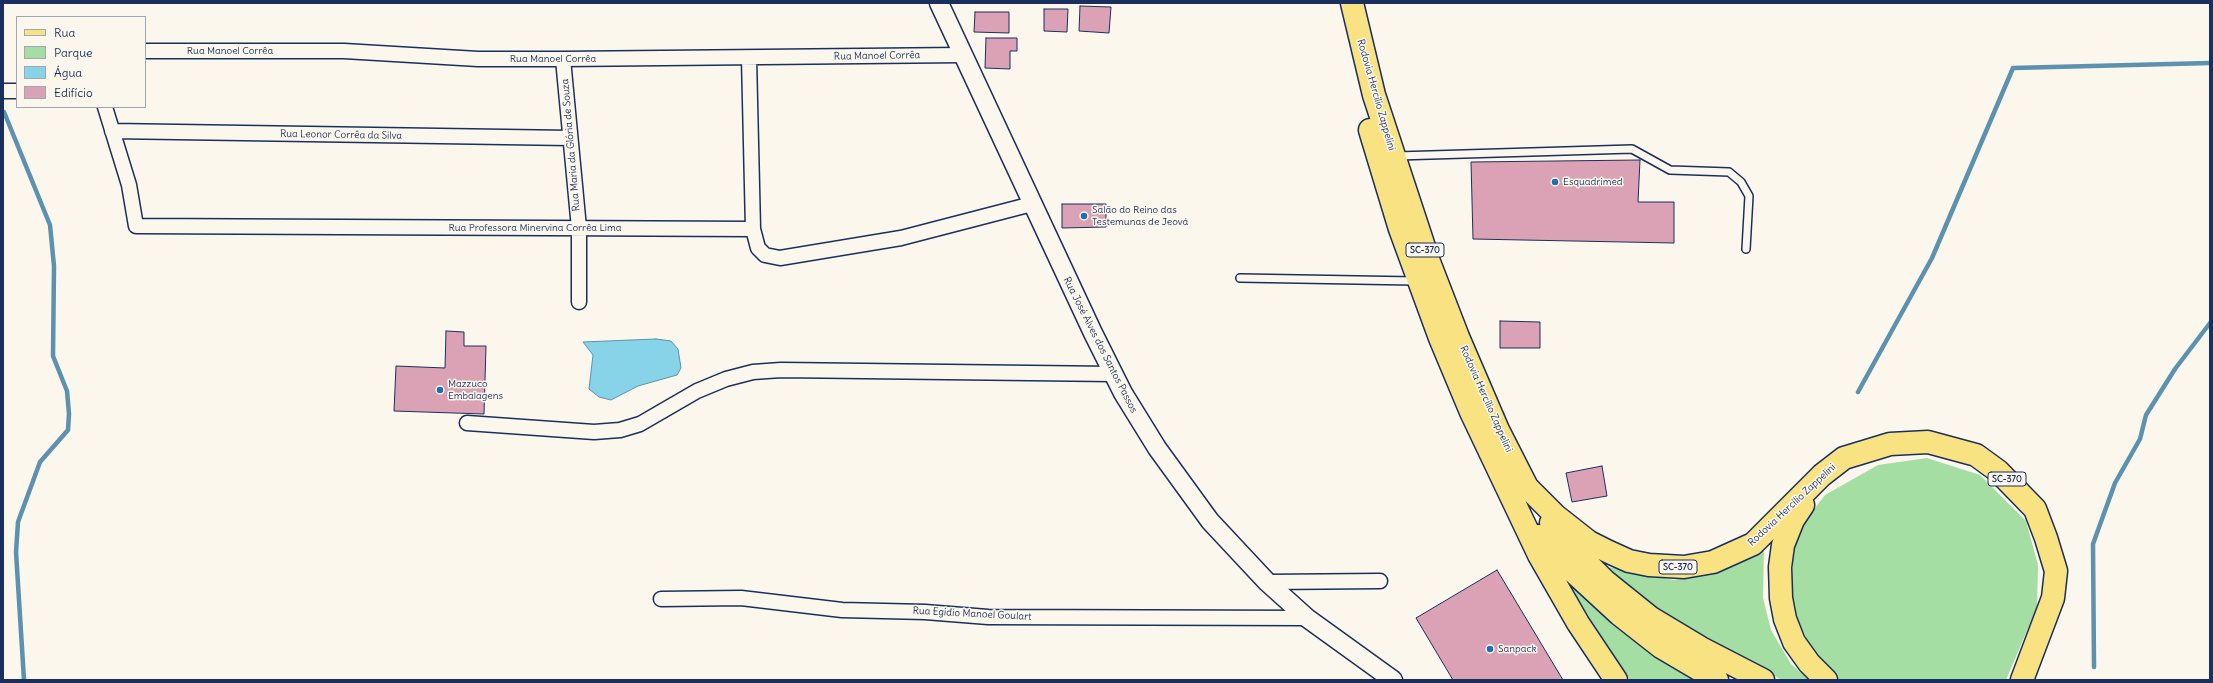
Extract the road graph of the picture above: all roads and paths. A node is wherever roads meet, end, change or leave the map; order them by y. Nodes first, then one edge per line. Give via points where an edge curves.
1 (938, 3) edge
2 (1339, 3) edge
3 (1352, 3) edge
4 (146, 51) edge
5 (962, 55) junction
6 (749, 58) junction
7 (563, 59) junction
8 (3, 91) edge
9 (16, 91) edge
10 (105, 108) edge
11 (112, 131) junction
12 (570, 138) junction
13 (1393, 156) junction
14 (1032, 204) junction
15 (579, 228) junction
16 (753, 229) junction
17 (1746, 250) dead end
18 (1240, 278) dead end
19 (1419, 281) junction
20 (580, 302) dead end
21 (1113, 374) junction
22 (466, 423) dead end
23 (1822, 475) junction
24 (1527, 487) junction
25 (1515, 507) junction
26 (1380, 581) dead end
27 (1267, 582) junction
28 (661, 599) dead end
29 (1307, 618) junction
30 (2025, 671) edge
31 (1392, 680) edge
32 (1616, 680) edge
33 (1717, 680) edge
34 (1763, 680) edge
35 (1826, 680) edge

1 - 5 street, Rua José Alves dos Santos Passos
2 - 19 main road, Rodovia Hercílio Zappelini / SC-370 via 1351,60 1383,177
3 - 13 main road, Rodovia Hercílio Zappelini / SC-370 via 1374,95
4 - 7 street, Rua Manoel Corrêa via 337,51 478,59
5 - 6 street, Rua Manoel Corrêa
5 - 14 street, Rua José Alves dos Santos Passos
6 - 7 street, Rua Manoel Corrêa
6 - 16 street
7 - 12 street, Rua Maria da Glória de Souza
8 - 9 street
10 - 11 street, Rua Professora Minervina Corrêa Lima
11 - 12 street, Rua Leonor Corrêa da Silva
11 - 15 street, Rua Professora Minervina Corrêa Lima via 129,185 136,226
12 - 15 street, Rua Maria da Glória de Souza
13 - 17 lane via 1632,149 1670,170 1729,172 1741,182 1749,196
13 - 24 main road, Rodovia Hercílio Zappelini / SC-370 via 1458,337 1498,430
14 - 16 street via 901,238 780,258 765,254 758,248
14 - 21 street, Rua José Alves dos Santos Passos
15 - 16 street, Rua Professora Minervina Corrêa Lima
15 - 20 street, Rua Maria da Glória de Souza
18 - 19 lane
19 - 25 main road, Rodovia Hercílio Zappelini / SC-370 via 1471,412
21 - 22 street via 781,370 753,372 726,379 698,391 640,424 620,430 594,432
21 - 27 street, Rua José Alves dos Santos Passos via 1136,416 1180,482 1210,521
23 - 24 main road, Rodovia Hercílio Zappelini / SC-370 via 1753,544 1713,562 1684,567 1629,561 1589,542
23 - 30 main road, Rodovia Hercílio Zappelini / SC-370 via 1844,458 1862,452 1890,444 1928,442 1976,455 1998,470 2035,509 2056,571 2053,598
23 - 35 main road via 1793,520 1783,545 1780,567 1781,598 1794,642 1809,663
24 - 34 main road, SC-370 via 1568,544 1605,581 1651,618 1701,648
25 - 32 main road, Rodovia Hercílio Zappelini / SC-370 via 1562,596
25 - 33 main road, SC-370 via 1555,555 1619,614 1661,647
26 - 27 street
27 - 29 street, Rua José Alves dos Santos Passos
28 - 29 street, Rua Egídio Manoel Goulart via 740,598 842,610 988,617
29 - 31 street, Rua José Alves dos Santos Passos

